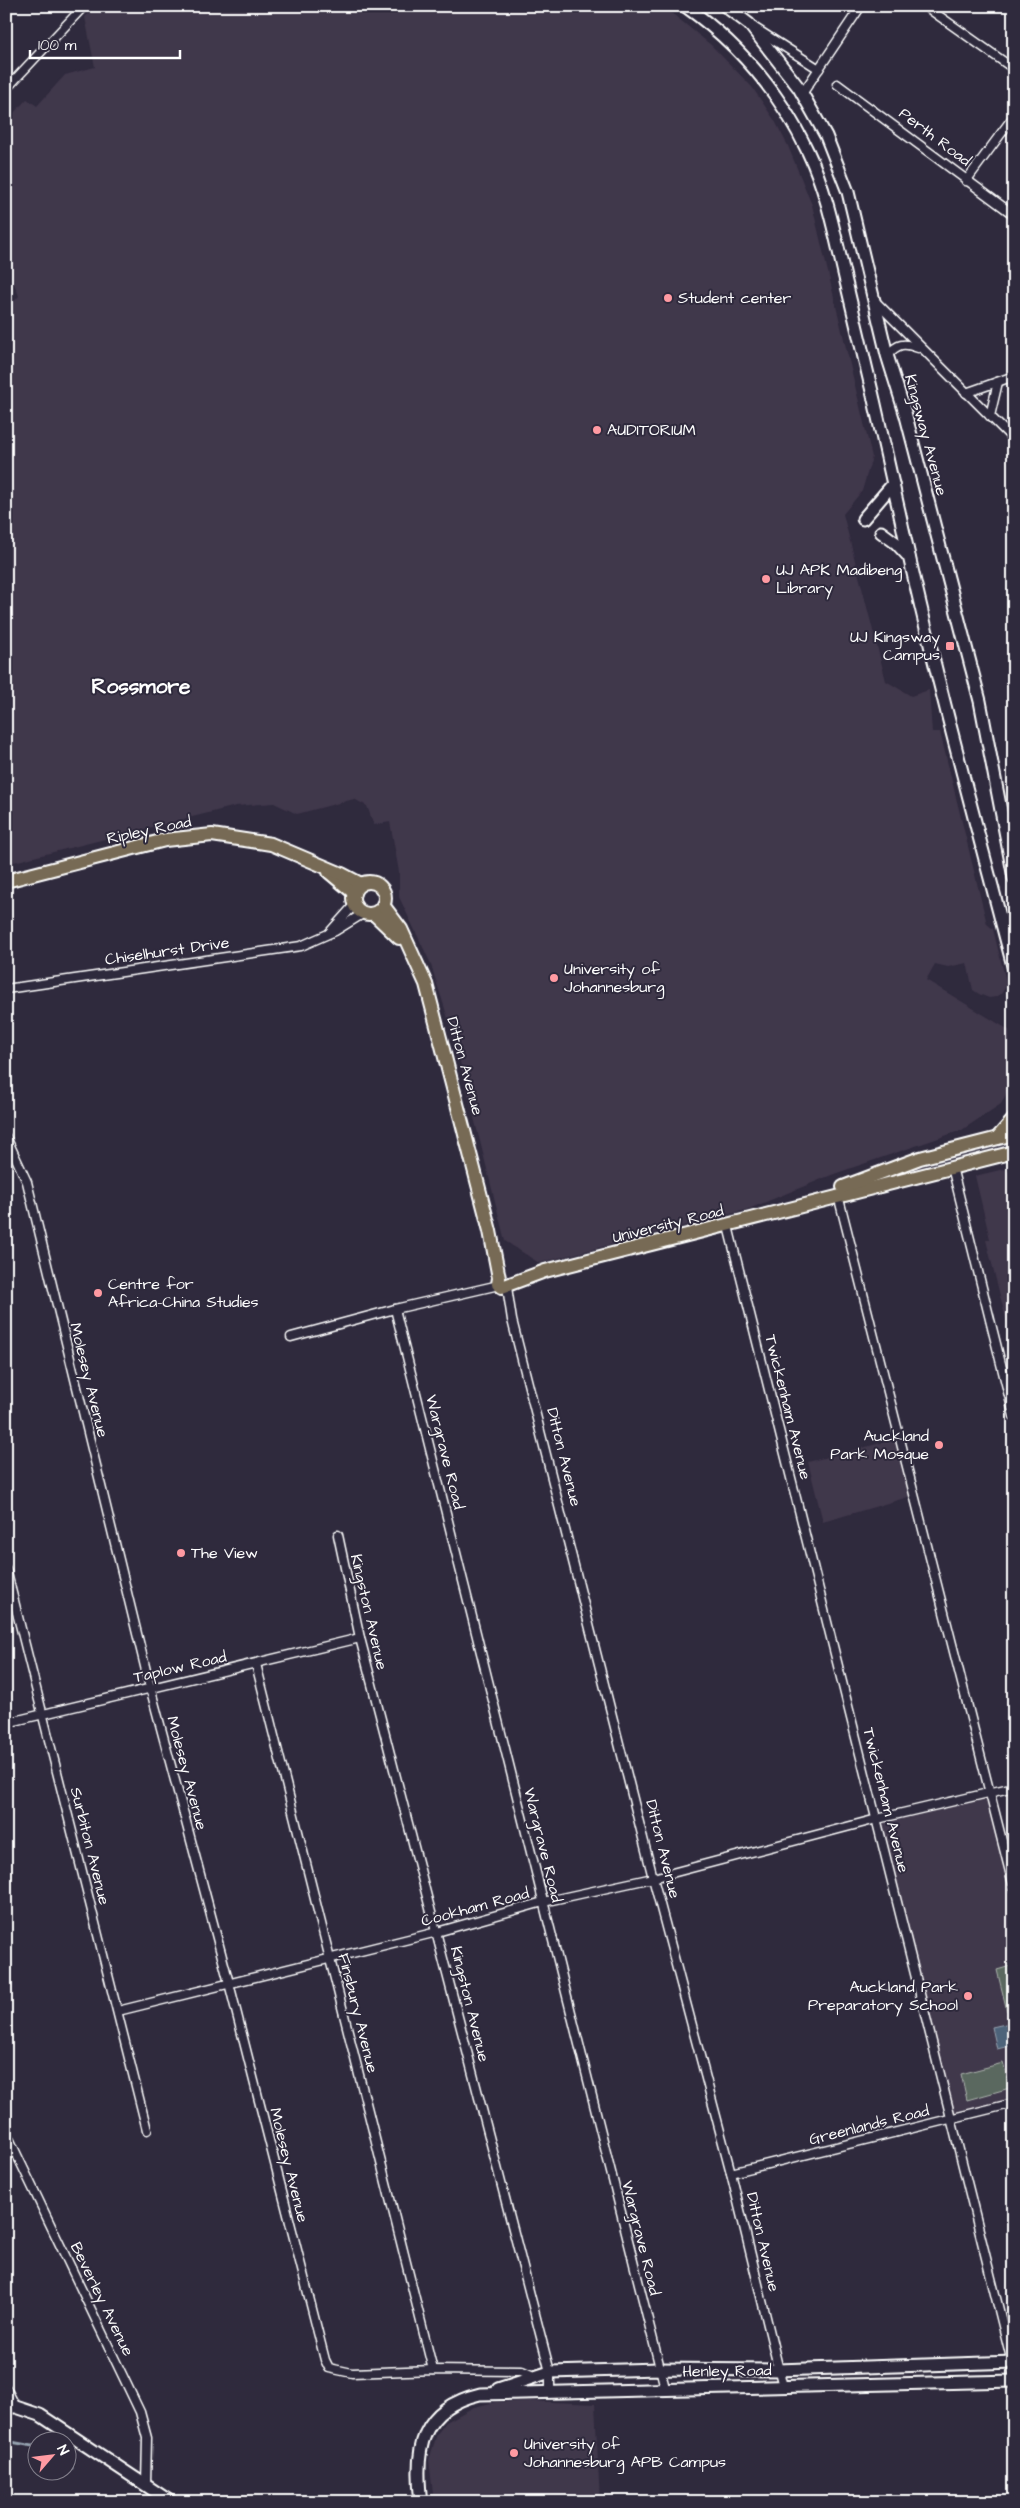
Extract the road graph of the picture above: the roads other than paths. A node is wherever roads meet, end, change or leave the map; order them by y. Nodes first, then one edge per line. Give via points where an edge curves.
1 (84, 6) edge
2 (685, 6) edge
3 (726, 6) edge
4 (861, 6) edge
5 (925, 6) edge
6 (749, 24) junction
7 (819, 69) junction
8 (1014, 69) edge
9 (837, 84) dead end
10 (6, 89) edge
11 (802, 94) junction
12 (1014, 116) edge
13 (966, 181) junction
14 (1014, 215) edge
15 (875, 301) junction
16 (920, 348) junction
17 (887, 356) junction
18 (1014, 376) edge
19 (998, 382) junction
20 (966, 393) junction
21 (990, 416) junction
22 (1014, 440) edge
23 (893, 484) junction
24 (863, 519) dead end
25 (881, 532) dead end
26 (910, 558) junction
27 (1014, 878) edge
28 (6, 881) edge
29 (357, 894) junction
30 (374, 911) junction
31 (329, 933) junction
32 (1014, 970) edge
33 (6, 989) edge
34 (1014, 1119) edge
35 (1014, 1134) edge
36 (6, 1137) edge
37 (996, 1138) junction
38 (1014, 1152) edge
39 (952, 1167) junction
40 (838, 1195) junction
41 (799, 1205) junction
42 (728, 1226) junction
43 (503, 1282) junction
44 (395, 1309) junction
45 (290, 1337) dead end
46 (1014, 1416) edge
47 (338, 1535) dead end
48 (6, 1569) edge
49 (360, 1638) junction
50 (256, 1664) junction
51 (150, 1687) junction
52 (43, 1714) junction
53 (6, 1722) edge
54 (1014, 1787) edge
55 (990, 1793) junction
56 (877, 1820) junction
57 (653, 1878) junction
58 (1014, 1888) edge
59 (544, 1902) junction
60 (437, 1932) junction
61 (330, 1958) junction
62 (229, 1983) junction
63 (118, 2011) junction
64 (1014, 2103) edge
65 (952, 2118) junction
66 (147, 2130) dead end
67 (6, 2132) edge
68 (731, 2173) junction
69 (1013, 2362) edge
70 (659, 2369) junction
71 (433, 2370) junction
72 (777, 2370) junction
73 (550, 2372) junction
74 (536, 2377) junction
75 (1014, 2382) edge
76 (782, 2387) junction
77 (6, 2388) edge
78 (665, 2388) junction
79 (550, 2391) junction
80 (490, 2393) junction
81 (11, 2407) edge
82 (146, 2485) junction
83 (171, 2502) edge
84 (422, 2502) edge

1 - 10 street
2 - 23 main road via 723,35 750,62 786,110 813,164 825,198
3 - 6 main road
4 - 7 street
5 - 8 street
6 - 7 street
6 - 11 main road, Kingsway Avenue
7 - 11 street
9 - 13 street, Perth Road
11 - 15 main road, Kingsway Avenue via 838,162
12 - 13 street
13 - 14 street, Perth Road
15 - 16 street
15 - 17 main road, Kingsway Avenue
16 - 17 street via 900,344
16 - 20 street
17 - 27 main road, Kingsway Avenue via 906,416 980,701
18 - 19 street
19 - 20 street
19 - 21 street
20 - 21 street
21 - 22 street
23 - 24 main road
23 - 26 main road
25 - 26 main road
26 - 32 main road
28 - 29 main road, Ripley Road via 165,840 212,835 271,844 293,852 342,874
29 - 30 main road, Ditton Avenue
29 - 30 main road, Ditton Avenue via 370,882 380,886 385,895
29 - 31 street, Chiselhurst Drive
30 - 31 street, Chiselhurst Drive
30 - 43 main road, Ditton Avenue via 400,929 426,984
31 - 33 street, Chiselhurst Drive via 301,946
34 - 37 main road
35 - 37 main road, University Road
36 - 51 street, Molesey Avenue via 27,1182
37 - 41 main road, University Road via 893,1167
38 - 39 main road, University Road
39 - 40 main road, University Road
39 - 46 street
40 - 41 main road, University Road
40 - 55 street
41 - 42 main road, University Road
42 - 43 main road, University Road
42 - 56 street, Twickenham Avenue
43 - 44 street, University Road
43 - 57 street, Ditton Avenue
44 - 45 street, University Road
44 - 59 street, Wargrave Road
47 - 49 street, Kingston Avenue
48 - 52 street, Surbiton Avenue
49 - 50 street, Taplow Road
49 - 60 street, Kingston Avenue
50 - 51 street, Taplow Road
50 - 61 street, Finsbury Avenue
51 - 52 street, Taplow Road
51 - 62 street, Molesey Avenue
52 - 53 street, Taplow Road
52 - 63 street, Surbiton Avenue
54 - 55 street, Cookham Road
55 - 56 street, Cookham Road
55 - 58 street
56 - 57 street, Cookham Road
56 - 65 street, Twickenham Avenue
57 - 59 street, Cookham Road
57 - 68 street, Ditton Avenue
59 - 60 street, Cookham Road
59 - 70 street, Wargrave Road
60 - 61 street, Cookham Road
60 - 73 street, Kingston Avenue
61 - 62 street, Cookham Road
61 - 71 street, Finsbury Avenue
62 - 63 street, Cookham Road
62 - 71 street, Molesey Avenue via 329,2368 352,2373
63 - 66 street, Surbiton Avenue
64 - 65 street, Greenlands Road
65 - 68 street, Greenlands Road
65 - 69 street, Twickenham Avenue
67 - 82 street, Beverley Avenue via 140,2412 147,2438
68 - 72 street, Ditton Avenue
69 - 72 main road, Henley Road
69 - 75 street, Twickenham Avenue
70 - 72 main road, Henley Road
70 - 73 main road, Henley Road
70 - 78 street, Wargrave Road
71 - 74 street via 522,2371
72 - 76 street, Ditton Avenue
73 - 74 main road, Henley Road
73 - 79 street, Kingston Avenue
74 - 80 main road, Henley Road
75 - 76 main road, Henley Road
76 - 78 main road, Henley Road
77 - 81 street
78 - 79 main road, Henley Road
79 - 80 main road, Henley Road
80 - 84 main road via 454,2402 427,2428 419,2453
81 - 82 main road via 48,2420
82 - 83 main road

